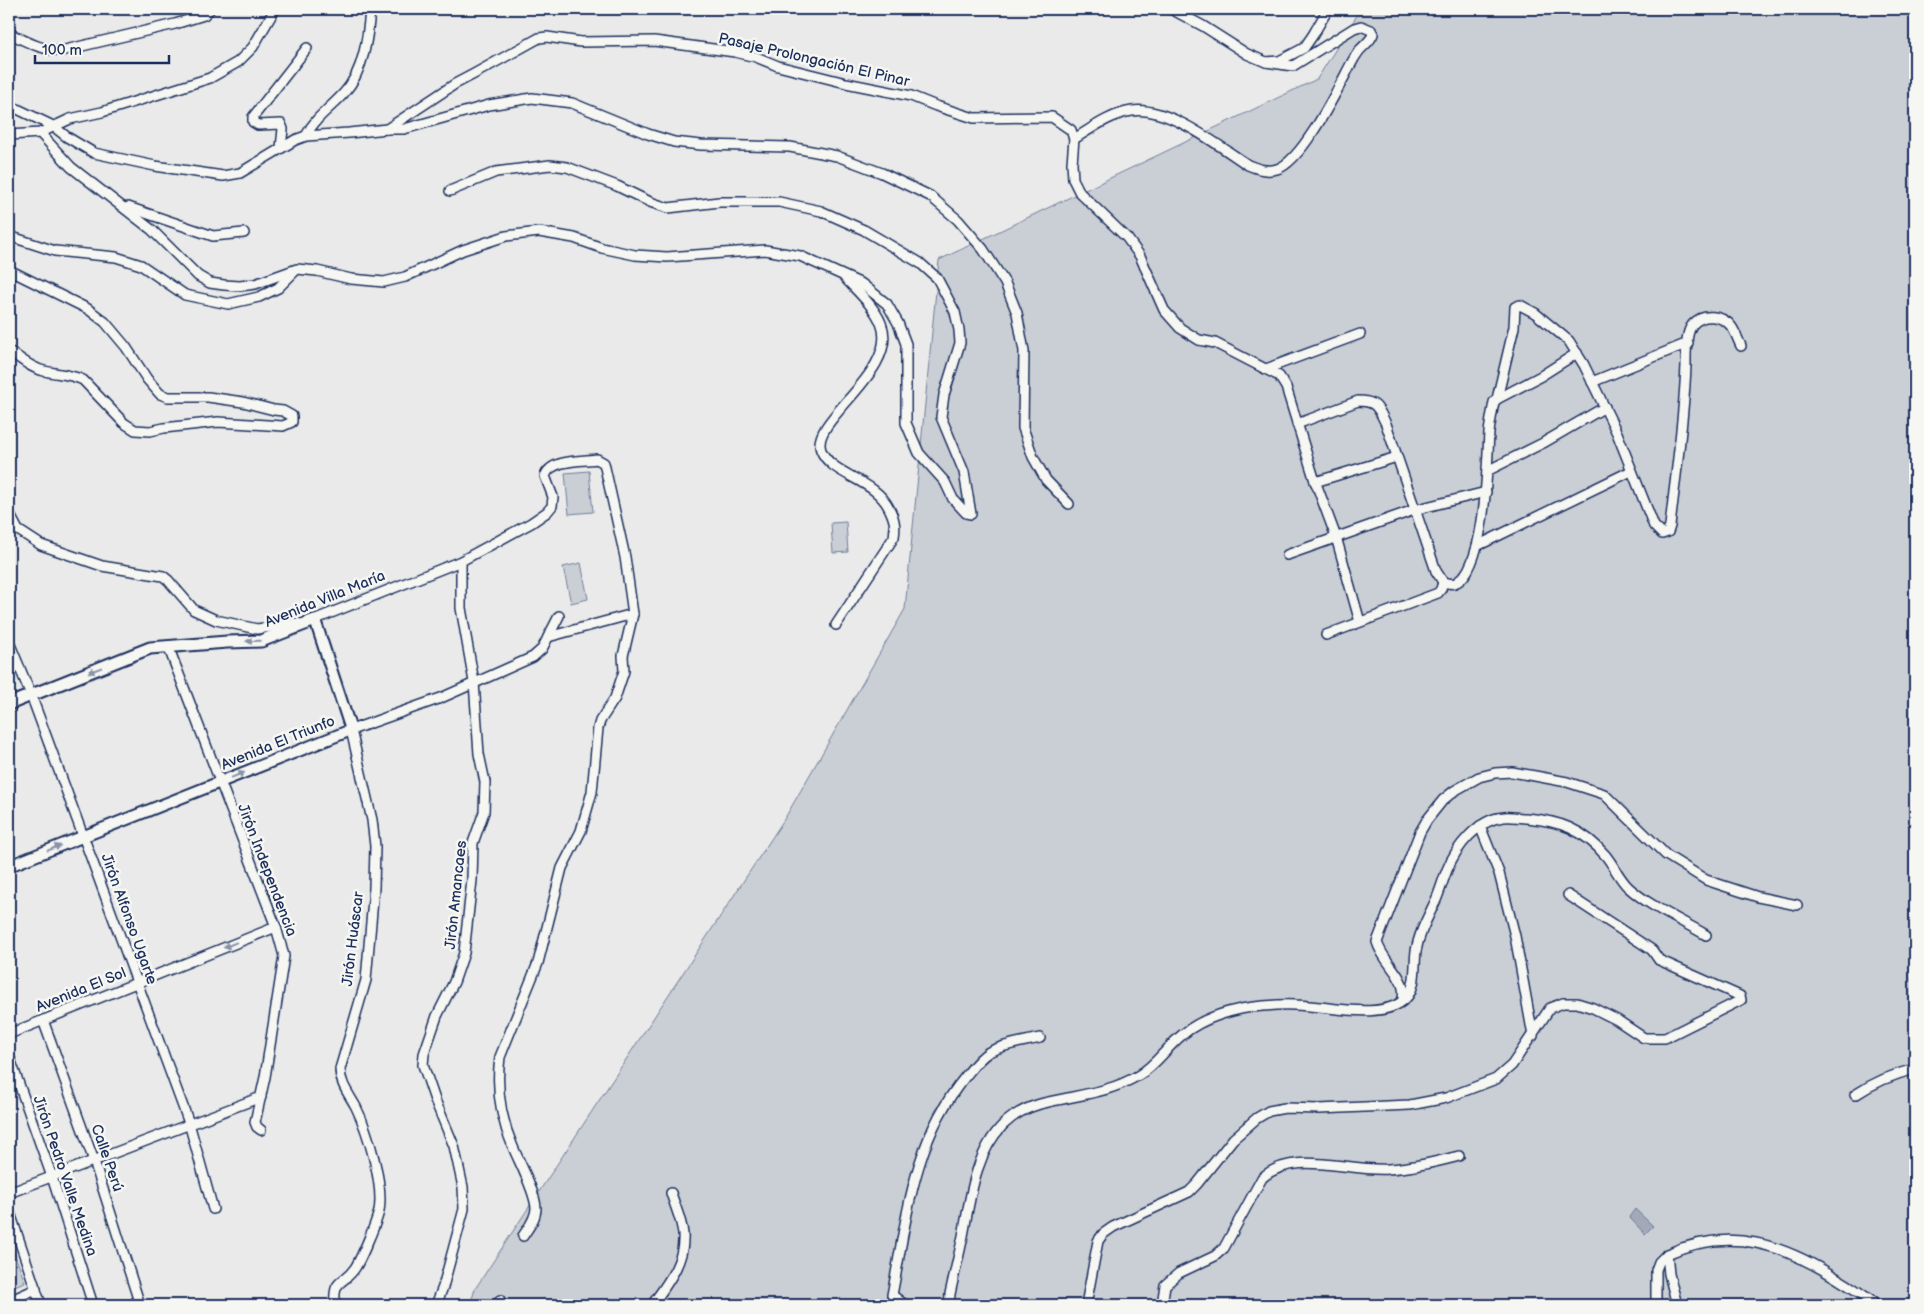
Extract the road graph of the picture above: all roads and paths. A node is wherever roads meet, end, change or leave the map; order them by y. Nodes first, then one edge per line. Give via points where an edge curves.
1 (210, 9) edge
2 (276, 9) edge
3 (370, 9) edge
4 (1171, 9) edge
5 (1328, 9) edge
6 (9, 33) edge
7 (307, 48) dead end
8 (1266, 62) junction
9 (9, 104) edge
10 (53, 126) junction
11 (387, 128) junction
12 (40, 133) junction
13 (9, 135) edge
14 (306, 136) junction
15 (1074, 140) junction
16 (281, 148) junction
17 (450, 191) dead end
18 (121, 204) junction
19 (244, 233) dead end
20 (9, 236) edge
21 (297, 269) junction
22 (9, 270) edge
23 (842, 274) junction
24 (1360, 334) dead end
25 (1688, 343) junction
26 (1740, 346) dead end
27 (9, 351) edge
28 (1577, 353) junction
29 (1266, 369) junction
30 (1592, 382) junction
31 (1497, 399) junction
32 (1605, 407) junction
33 (1296, 424) junction
34 (1397, 457) junction
35 (1487, 471) junction
36 (1631, 471) junction
37 (1315, 482) junction
38 (1486, 492) junction
39 (1069, 504) dead end
40 (1414, 510) junction
41 (9, 513) edge
42 (1336, 537) junction
43 (1477, 546) junction
44 (1287, 555) dead end
45 (460, 562) junction
46 (1442, 582) junction
47 (633, 614) junction
48 (559, 616) dead end
49 (315, 620) junction
50 (1360, 622) junction
51 (836, 625) dead end
52 (1326, 635) dead end
53 (548, 637) junction
54 (9, 642) edge
55 (168, 646) junction
56 (474, 682) junction
57 (32, 695) junction
58 (9, 704) edge
59 (351, 730) junction
60 (219, 783) junction
61 (1480, 826) junction
62 (84, 836) junction
63 (9, 866) edge
64 (1568, 895) dead end
65 (1797, 905) dead end
66 (276, 927) junction
67 (1706, 935) dead end
68 (138, 982) junction
69 (1403, 1000) junction
70 (43, 1020) junction
71 (9, 1034) edge
72 (1532, 1037) junction
73 (1040, 1038) dead end
74 (9, 1056) edge
75 (1915, 1070) edge
76 (1855, 1095) dead end
77 (260, 1097) junction
78 (189, 1123) junction
79 (261, 1130) dead end
80 (1459, 1156) dead end
81 (94, 1160) junction
82 (52, 1177) junction
83 (9, 1193) edge
84 (671, 1193) dead end
85 (213, 1209) dead end
86 (9, 1210) edge
87 (523, 1236) dead end
88 (1667, 1254) junction
89 (36, 1289) junction
90 (9, 1301) edge
91 (41, 1305) edge
92 (93, 1305) edge
93 (140, 1305) edge
94 (335, 1305) edge
95 (436, 1305) edge
96 (652, 1305) edge
97 (905, 1305) edge
98 (949, 1305) edge
99 (1086, 1305) edge
100 (1162, 1305) edge
101 (1656, 1305) edge
102 (1677, 1305) edge
103 (1876, 1305) edge

1 - 6 street via 204,15 175,24 65,50 54,51
2 - 10 street via 253,46 238,62 210,78
3 - 14 street via 364,54 353,81 311,124
4 - 8 street
5 - 8 street via 1304,48 1279,61
7 - 16 street via 253,117 253,122 258,125 281,124 284,129
8 - 15 street via 1293,66 1361,26 1374,34 1358,52 1317,126 1289,162 1279,168 1268,171 1248,166 1166,115 1149,111 1132,111 1108,119
9 - 10 street
10 - 12 street
10 - 16 street via 94,153 223,176 240,173
11 - 14 street
11 - 15 street, Pasaje Prolongación El Pinar via 455,84 539,38 547,37 581,42 654,41 735,52 846,83 911,96 974,118 1052,117 1071,130
11 - 39 street via 404,129 488,105 532,98 572,103 674,142 790,147 837,156 930,196 958,220 983,249 1005,283 1017,313 1024,351 1023,428 1046,480
12 - 13 street
12 - 18 street via 71,167
14 - 16 street
15 - 29 street via 1073,178 1080,193 1140,256 1164,310 1180,328 1199,340 1215,343
17 - 23 street via 496,172 550,164 567,167 668,208 719,202 779,202 821,210 864,230 920,263 937,278 955,312 959,330 960,343 941,417 964,472 971,514 953,499 945,482 919,453 906,423 906,344 898,323 887,304 862,284
18 - 19 street via 213,236
18 - 21 street via 198,276 210,283 247,285
20 - 21 street via 55,251 116,257 141,265 185,295 228,304 259,297 278,288
21 - 23 street via 384,282 506,236 539,232 635,255 667,257 765,250 800,256
22 - 27 street via 88,309 105,322 160,394 168,397 208,396 243,402 283,411 292,416 292,422 283,426 218,422 135,430 124,423 83,380 38,369
23 - 51 street via 881,323 881,355 824,431 821,452 830,463 877,491 889,507 895,528 894,537
24 - 29 street
25 - 26 street via 1693,324 1704,317 1716,317 1732,326
25 - 30 street
25 - 36 street via 1684,411 1668,532 1662,534 1654,526
28 - 30 street
28 - 31 street
28 - 31 street via 1569,341 1535,313 1520,305 1515,307
29 - 33 street via 1279,376 1286,387
30 - 32 street
31 - 35 street via 1489,431
32 - 35 street
32 - 36 street
33 - 34 street via 1358,401 1369,401 1377,406 1386,424
33 - 37 street
34 - 37 street
34 - 40 street
35 - 38 street
36 - 43 street
37 - 42 street
38 - 40 street
38 - 43 street
40 - 42 street
40 - 46 street
41 - 49 street via 18,530 41,545 102,566 163,576 194,610 216,620 257,629
42 - 44 street
42 - 50 street
43 - 46 street via 1470,567 1460,580 1452,584
45 - 47 street, Avenida Villa María via 547,512 553,497 545,476 548,470 555,465 597,458 602,461 610,487
45 - 49 street, Avenida Villa María
45 - 56 street, Jirón Amancaes via 461,608
46 - 50 street via 1438,593
47 - 53 street
47 - 87 street via 623,656 624,671 615,698 598,728 592,792 581,832 562,868 538,963 500,1057 502,1116 536,1208 534,1219
48 - 53 street, Avenida El Triunfo
49 -> 55 main road, Avenida Villa María via 261,641
49 - 59 street, Jirón Huáscar
50 - 52 street
53 - 56 street, Avenida El Triunfo via 533,657
54 - 57 street, Jirón Alfonso Ugarte
55 -> 57 main road, Avenida Villa María via 150,648
55 - 60 street, Jirón Independencia
56 - 59 street, Avenida El Triunfo via 441,698
56 - 95 street, Jirón Amancaes via 479,754 485,782 484,812 473,844 464,953 437,1016 423,1065 454,1146 464,1187 464,1209
57 - 58 main road, Avenida Villa María
57 - 62 street, Jirón Alfonso Ugarte
60 -> 59 street, Avenida El Triunfo
59 - 94 street, Jirón Huáscar via 372,820 375,855 366,980 340,1069 340,1079 356,1108 376,1164 379,1211 355,1269 339,1282 334,1291
60 - 62 street, Avenida El Triunfo
60 - 66 street, Jirón Independencia
61 - 67 street via 1504,817 1545,820 1573,828 1604,854 1628,887
61 - 69 street via 1448,867 1416,949 1413,984 1408,997
61 - 72 street via 1499,873 1515,936
63 -> 62 street, Avenida El Triunfo
62 - 68 street, Jirón Alfonso Ugarte
64 - 72 street via 1652,950 1660,960 1742,999 1665,1038 1654,1039 1638,1035 1593,1008 1563,1003 1550,1008
65 - 69 street via 1758,897 1706,880 1666,855 1604,794 1567,782 1512,772 1495,773 1449,795 1420,832 1377,942 1404,989
66 -> 68 street, Avenida El Sol
66 - 77 street, Jirón Independencia via 284,956
68 - 70 street, Avenida El Sol
68 - 78 street, Jirón Alfonso Ugarte
69 - 98 street via 1396,1005 1366,1011 1296,1004 1237,1009 1215,1016 1184,1033 1145,1072 1133,1079 1104,1091 1040,1104 1018,1113 1002,1126 981,1162
70 - 71 street, Avenida El Sol
70 - 81 street, Calle Perú
72 - 99 street via 1512,1065 1496,1079 1446,1098 1410,1104 1319,1110 1285,1108 1269,1111 1257,1118 1233,1139 1189,1192 1103,1234 1098,1241
73 - 97 street via 999,1048 977,1062 956,1088 925,1144 914,1177 892,1295
74 - 82 street, Jirón Pedro Valle Medina
75 - 76 street via 1898,1073
77 - 78 street
77 - 79 street, Jirón Independencia via 255,1122
78 - 81 street
78 - 85 street, Jirón Alfonso Ugarte
80 - 100 street via 1409,1168 1299,1163 1269,1171 1262,1178 1224,1248 1215,1256 1179,1273 1165,1285
81 - 82 street
81 - 93 street, Calle Perú
82 - 83 street
82 - 92 street, Jirón Pedro Valle Medina
84 - 96 street via 683,1234 682,1254 676,1270
86 - 89 street
88 - 101 street via 1656,1270
88 - 102 street
88 - 103 street via 1704,1242 1737,1240 1777,1247 1813,1263
89 - 90 street
89 - 91 street

